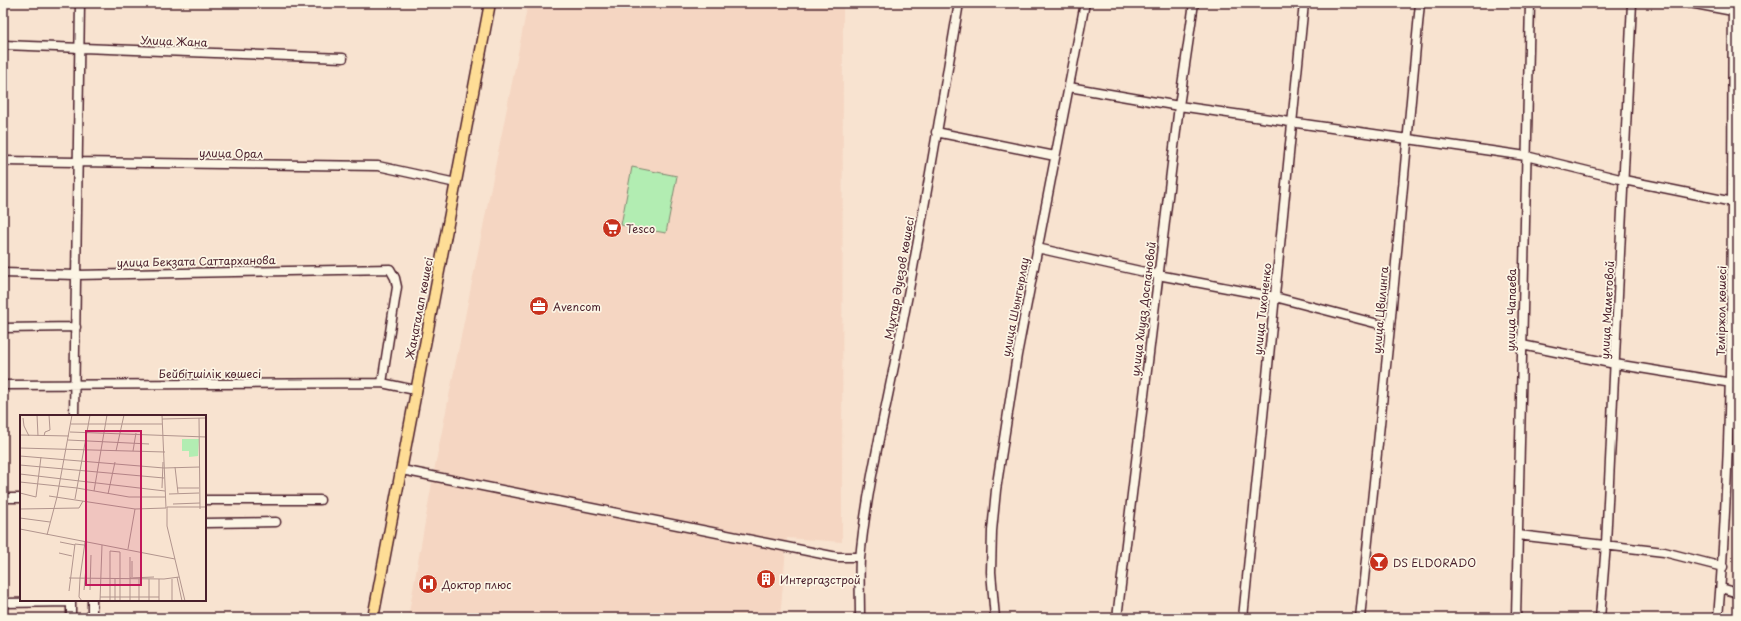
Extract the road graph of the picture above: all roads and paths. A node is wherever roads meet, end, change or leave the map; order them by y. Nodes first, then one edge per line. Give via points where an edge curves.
1 (80, 3) edge
2 (490, 3) edge
3 (959, 3) edge
4 (1085, 3) edge
5 (1194, 3) edge
6 (1304, 3) edge
7 (1420, 3) edge
8 (1530, 3) edge
9 (1632, 3) edge
10 (1690, 3) edge
11 (1735, 9) edge
12 (3, 44) edge
13 (79, 48) junction
14 (343, 58) dead end
15 (1069, 87) junction
16 (1179, 106) junction
17 (1292, 122) junction
18 (936, 132) junction
19 (1407, 138) junction
20 (1054, 156) junction
21 (1526, 156) junction
22 (3, 161) edge
23 (77, 163) junction
24 (1624, 180) junction
25 (456, 183) junction
26 (1735, 202) edge
27 (1037, 248) junction
28 (3, 274) edge
29 (76, 274) junction
30 (1158, 275) junction
31 (1275, 297) junction
32 (76, 327) junction
33 (3, 328) edge
34 (1390, 328) junction
35 (1522, 345) junction
36 (1615, 364) junction
37 (1734, 383) edge
38 (74, 384) junction
39 (382, 384) junction
40 (3, 385) edge
41 (416, 390) junction
42 (74, 415) edge
43 (402, 470) junction
44 (3, 498) edge
45 (20, 498) edge
46 (206, 500) edge
47 (320, 500) dead end
48 (276, 522) dead end
49 (206, 523) edge
50 (1518, 535) junction
51 (1606, 544) junction
52 (860, 558) junction
53 (1723, 567) junction
54 (1721, 588) junction
55 (1738, 593) edge
56 (71, 601) edge
57 (92, 601) edge
58 (3, 603) edge
59 (71, 618) edge
60 (92, 618) edge
61 (373, 618) edge
62 (860, 618) edge
63 (995, 618) edge
64 (1117, 618) edge
65 (1243, 618) edge
66 (1360, 618) edge
67 (1516, 618) edge
68 (1600, 618) edge
69 (1718, 618) edge

1 - 13 street
2 - 25 main road, Жаңаталап көшесі
3 - 18 street, Мұхтар Әуезов көшесі
4 - 15 street, улица Шынгырлау
5 - 16 street, улица Хиуаз Доспановой
6 - 17 street, улица Тихоненко
7 - 19 street, улица Цвилинга
8 - 21 street, улица Чапаева
9 - 24 street, улица Маметовой
10 - 11 street
11 - 26 street, Теміржол көшесі
12 - 13 street, Улица Жана
13 - 14 street, Улица Жана
13 - 23 street
15 - 16 street
15 - 20 street, улица Шынгырлау
16 - 17 street
16 - 30 street, улица Хиуаз Доспановой
17 - 19 street
17 - 31 street, улица Тихоненко
18 - 20 street
18 - 52 street, Мұхтар Әуезов көшесі
19 - 21 street
19 - 34 street, улица Цвилинга
20 - 27 street, улица Шынгырлау
21 - 24 street
21 - 35 street, улица Чапаева
22 - 23 street, улица Орал
23 - 25 street, улица Орал via 378,166
23 - 29 street
24 - 26 street
24 - 36 street, улица Маметовой
25 - 41 main road, Жаңаталап көшесі
26 - 37 street, Теміржол көшесі
27 - 30 street
27 - 63 street, улица Шынгырлау via 996,490 991,572
28 - 29 street, улица Бекзата Саттарханова
29 - 32 street
29 - 39 street, улица Бекзата Саттарханова via 390,269 398,287
30 - 31 street
30 - 64 street, улица Хиуаз Доспановой
31 - 34 street
31 - 65 street, улица Тихоненко
32 - 33 street
32 - 38 street
34 - 66 street, улица Цвилинга
35 - 36 street
35 - 50 street, улица Чапаева
36 - 37 street
36 - 51 street, улица Маметовой
37 - 53 street, Теміржол көшесі
38 - 39 street, Бейбітшілік көшесі
38 - 40 street, Бейбітшілік көшесі
38 - 42 street
39 - 41 street, Бейбітшілік көшесі
41 - 43 main road, Жаңаталап көшесі
43 - 52 street via 837,557
43 - 61 main road, Жаңаталап көшесі
44 - 45 street
46 - 47 street
48 - 49 street
50 - 51 street
50 - 67 street, улица Чапаева
51 - 53 street via 1664,552
51 - 68 street, улица Маметовой
52 - 62 street, Мұхтар Әуезов көшесі
53 - 54 street, Теміржол көшесі
54 - 55 street
54 - 69 street, Теміржол көшесі
56 - 58 street
56 - 59 street
57 - 60 street

